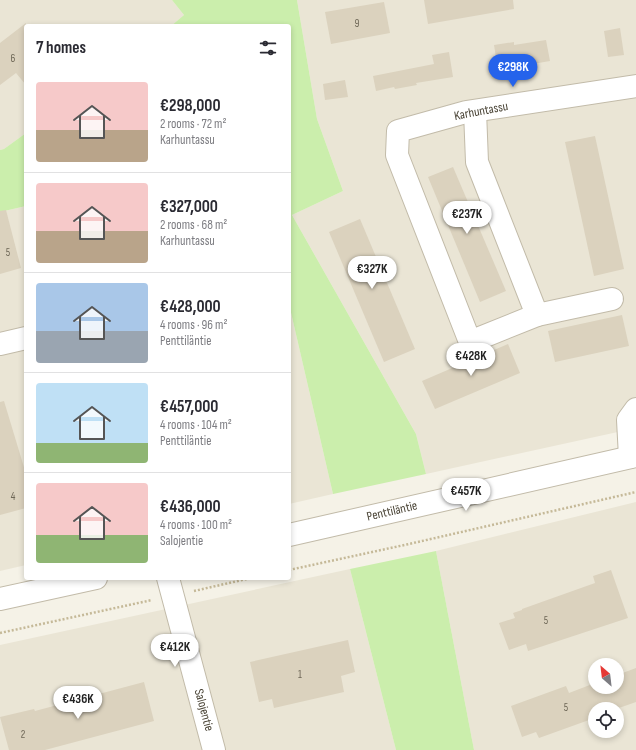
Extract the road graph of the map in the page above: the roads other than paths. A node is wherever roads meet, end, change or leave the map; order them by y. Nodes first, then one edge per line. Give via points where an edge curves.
1 (636, 86) edge
2 (475, 111) junction
3 (612, 299) dead end
4 (536, 315) junction
5 (24, 338) edge
6 (0, 344) edge
7 (636, 409) edge
8 (633, 456) edge
9 (291, 535) edge
10 (87, 580) edge
11 (171, 586) edge
12 (0, 599) edge
13 (214, 750) edge

1 - 2 street, Karhuntassu
2 - 4 street via 477,162
2 - 4 street, Karhuntassu via 398,130 397,155 470,342
3 - 4 street
5 - 6 street
7 - 8 street via 628,420
8 - 9 street, Penttiläntie
10 - 12 street
11 - 13 street, Salojentie

